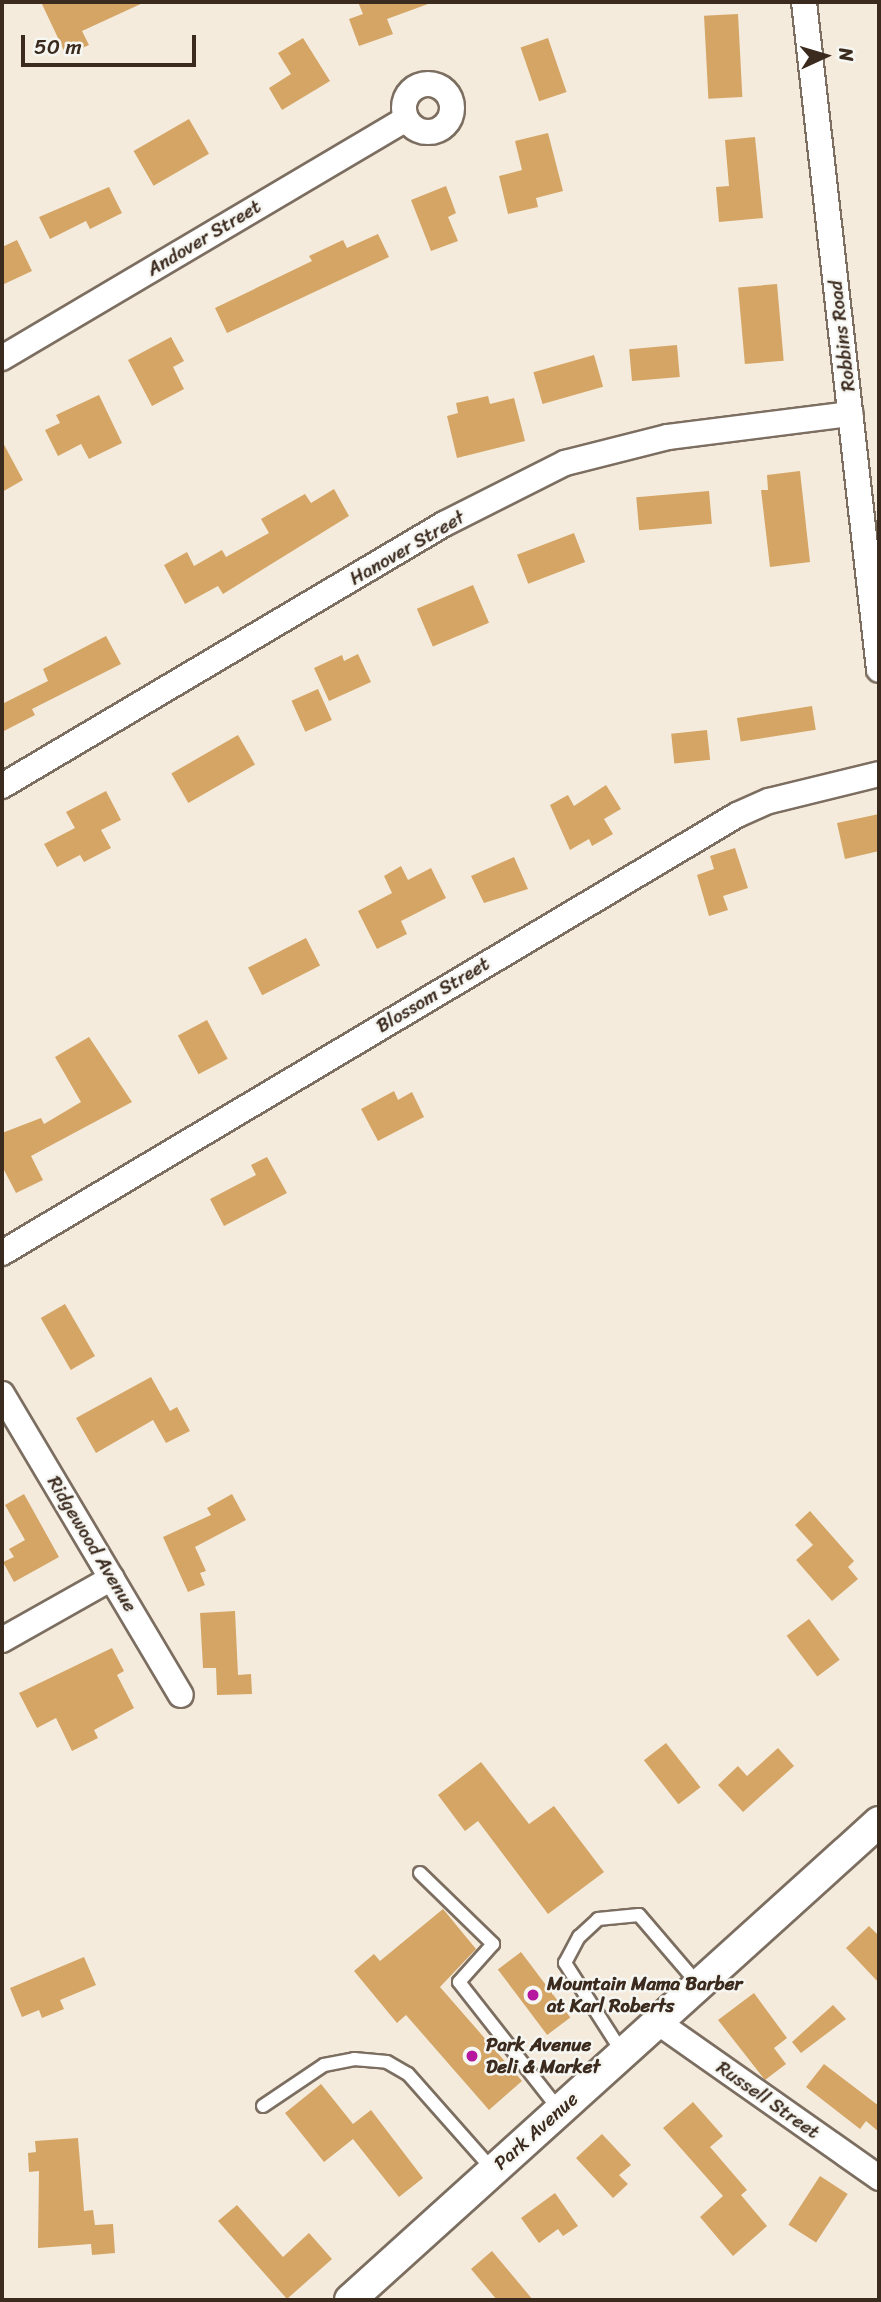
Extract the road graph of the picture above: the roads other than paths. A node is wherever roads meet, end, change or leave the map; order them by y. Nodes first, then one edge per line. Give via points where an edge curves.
1 (804, 2) edge
2 (406, 119) dead end
3 (2, 358) edge
4 (851, 414) junction
5 (879, 670) edge
6 (879, 774) edge
7 (2, 786) edge
8 (2, 1253) edge
9 (2, 1394) edge
10 (112, 1578) junction
11 (2, 1640) edge
12 (181, 1695) dead end
13 (879, 1822) edge
14 (420, 1873) dead end
15 (699, 1985) junction
16 (656, 2021) junction
17 (622, 2053) junction
18 (263, 2106) dead end
19 (560, 2111) junction
20 (493, 2170) junction
21 (879, 2178) edge
22 (350, 2300) edge

1 - 4 street, Robbins Road
2 - 3 street, Andover Street
4 - 5 street, Robbins Road
4 - 7 street, Hanover Street via 668,437 565,463 444,524
6 - 8 street, Blossom Street via 769,801 737,815
9 - 10 street, Ridgewood Avenue
10 - 11 street
10 - 12 street, Ridgewood Avenue
13 - 15 street, Park Avenue
14 - 19 lane via 493,1944 460,1982
15 - 16 street, Park Avenue
15 - 17 lane via 639,1915 598,1919 579,1937 565,1963
16 - 17 street, Park Avenue
16 - 21 street, Russell Street
17 - 19 street, Park Avenue
18 - 20 lane via 324,2065 354,2059 387,2062 408,2074
19 - 20 street, Park Avenue
20 - 22 street, Park Avenue

